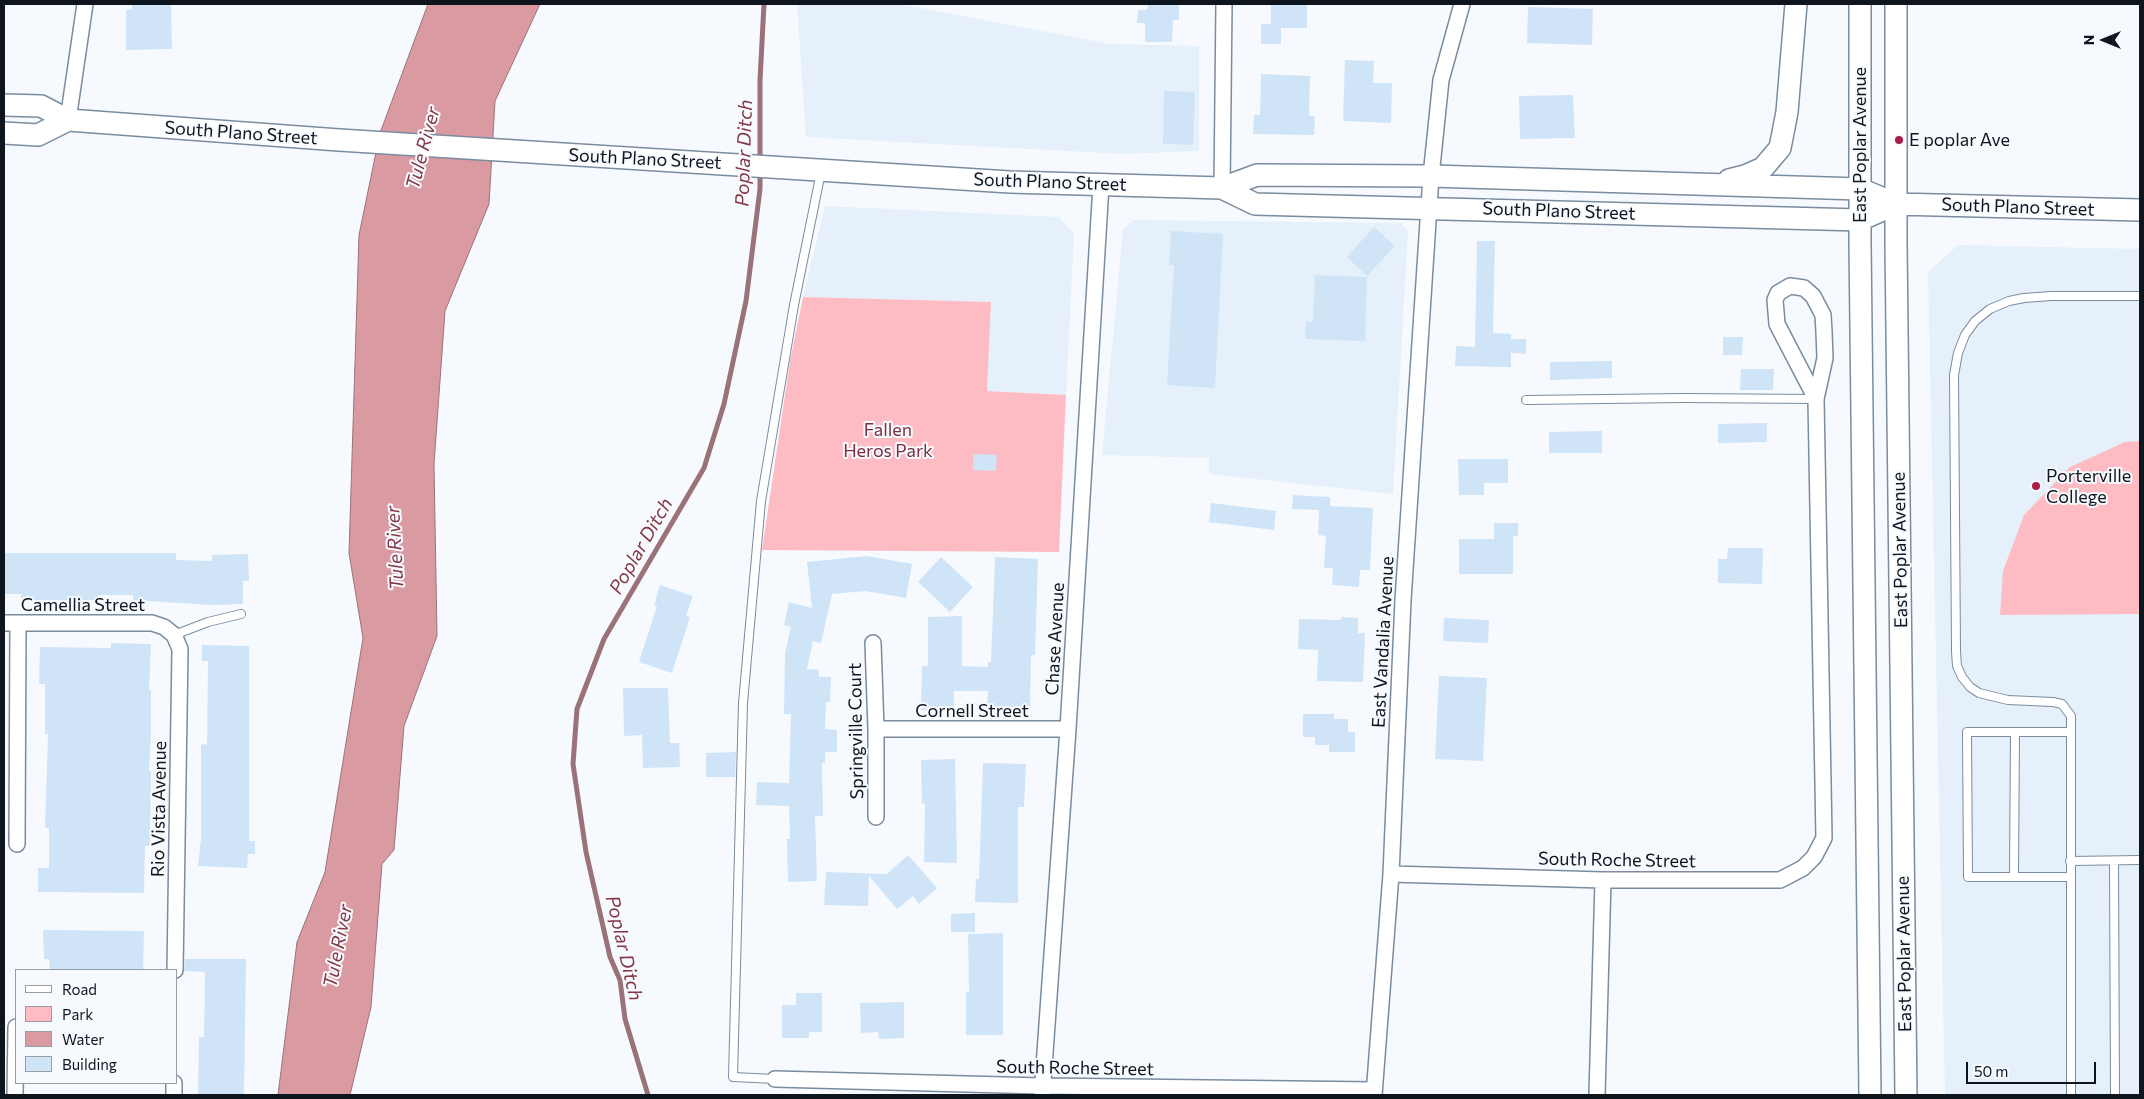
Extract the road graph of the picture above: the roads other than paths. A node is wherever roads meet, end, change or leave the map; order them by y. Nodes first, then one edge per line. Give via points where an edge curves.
1 (85, 4) edge
2 (1224, 4) edge
3 (1462, 4) edge
4 (1796, 4) edge
5 (1860, 4) edge
6 (1896, 4) edge
7 (4, 104) edge
8 (68, 120) junction
9 (4, 133) edge
10 (822, 170) junction
11 (1696, 184) junction
12 (1101, 185) junction
13 (1222, 188) junction
14 (1860, 189) junction
15 (1431, 191) junction
16 (1896, 204) junction
17 (2140, 210) edge
18 (1860, 220) junction
19 (2140, 296) edge
20 (1816, 399) junction
21 (1526, 400) dead end
22 (241, 614) dead end
23 (11, 623) edge
24 (177, 642) junction
25 (873, 644) dead end
26 (876, 729) junction
27 (1068, 730) junction
28 (2015, 732) junction
29 (2070, 732) junction
30 (876, 817) dead end
31 (17, 844) dead end
32 (2070, 860) junction
33 (2114, 860) junction
34 (2140, 860) edge
35 (1391, 874) junction
36 (2014, 876) junction
37 (2070, 877) junction
38 (1603, 880) junction
39 (176, 969) edge
40 (775, 1080) joint
41 (1042, 1091) edge
42 (1374, 1092) edge
43 (1596, 1095) edge
44 (1870, 1095) edge
45 (1906, 1095) edge
46 (2071, 1095) edge
47 (2115, 1095) edge

1 - 8 street
2 - 13 street
3 - 15 street, East Vandalia Avenue via 1441,80
4 - 11 main road via 1787,112 1780,148 1763,168 1745,176
5 - 14 main road, East Poplar Avenue
6 - 16 main road, East Poplar Avenue
7 - 8 main road, South Plano Street via 41,106
8 - 9 main road via 38,135
8 - 10 main road, South Plano Street
10 - 12 main road, South Plano Street
10 - 40 lane via 794,305 761,501 743,702 733,1077
11 - 14 main road, South Plano Street
11 - 15 main road, South Plano Street
12 - 13 main road, South Plano Street
12 - 27 street, Chase Avenue
13 - 15 main road, South Plano Street via 1256,175
13 - 15 main road, South Plano Street via 1255,204
14 - 16 main road, South Plano Street
14 - 18 main road, East Poplar Avenue
15 - 18 main road, South Plano Street
15 - 35 street, East Vandalia Avenue via 1404,580
16 - 17 main road, South Plano Street
16 - 18 main road, South Plano Street
16 - 45 main road, East Poplar Avenue
18 - 44 main road, East Poplar Avenue
19 - 29 lane via 2024,298 1996,307 1975,321 1965,334 1954,375 1957,666 1970,687 1979,693 2008,700 2062,704 2071,716
20 - 20 street via 1777,324 1775,300 1778,293 1790,286 1808,291 1823,315 1825,358
20 - 21 lane
20 - 38 street, South Roche Street via 1824,838 1814,858 1780,880
22 - 24 lane via 208,622
23 - 24 street, Camellia Street via 152,623 164,627
23 - 31 street
24 - 39 street, Rio Vista Avenue
25 - 26 street, Springville Court
26 - 27 street, Cornell Street
26 - 30 street, Springville Court
27 - 41 street, Chase Avenue
28 - 29 lane
28 - 36 lane
28 - 36 lane via 1968,732 1968,877
29 - 32 lane
32 - 33 lane
32 - 37 lane
33 - 34 lane
33 - 47 lane
35 - 38 street, South Roche Street
35 - 42 street, East Vandalia Avenue
36 - 37 lane
37 - 46 lane
38 - 43 street
40 - 41 street, South Roche Street
41 - 42 street, South Roche Street

